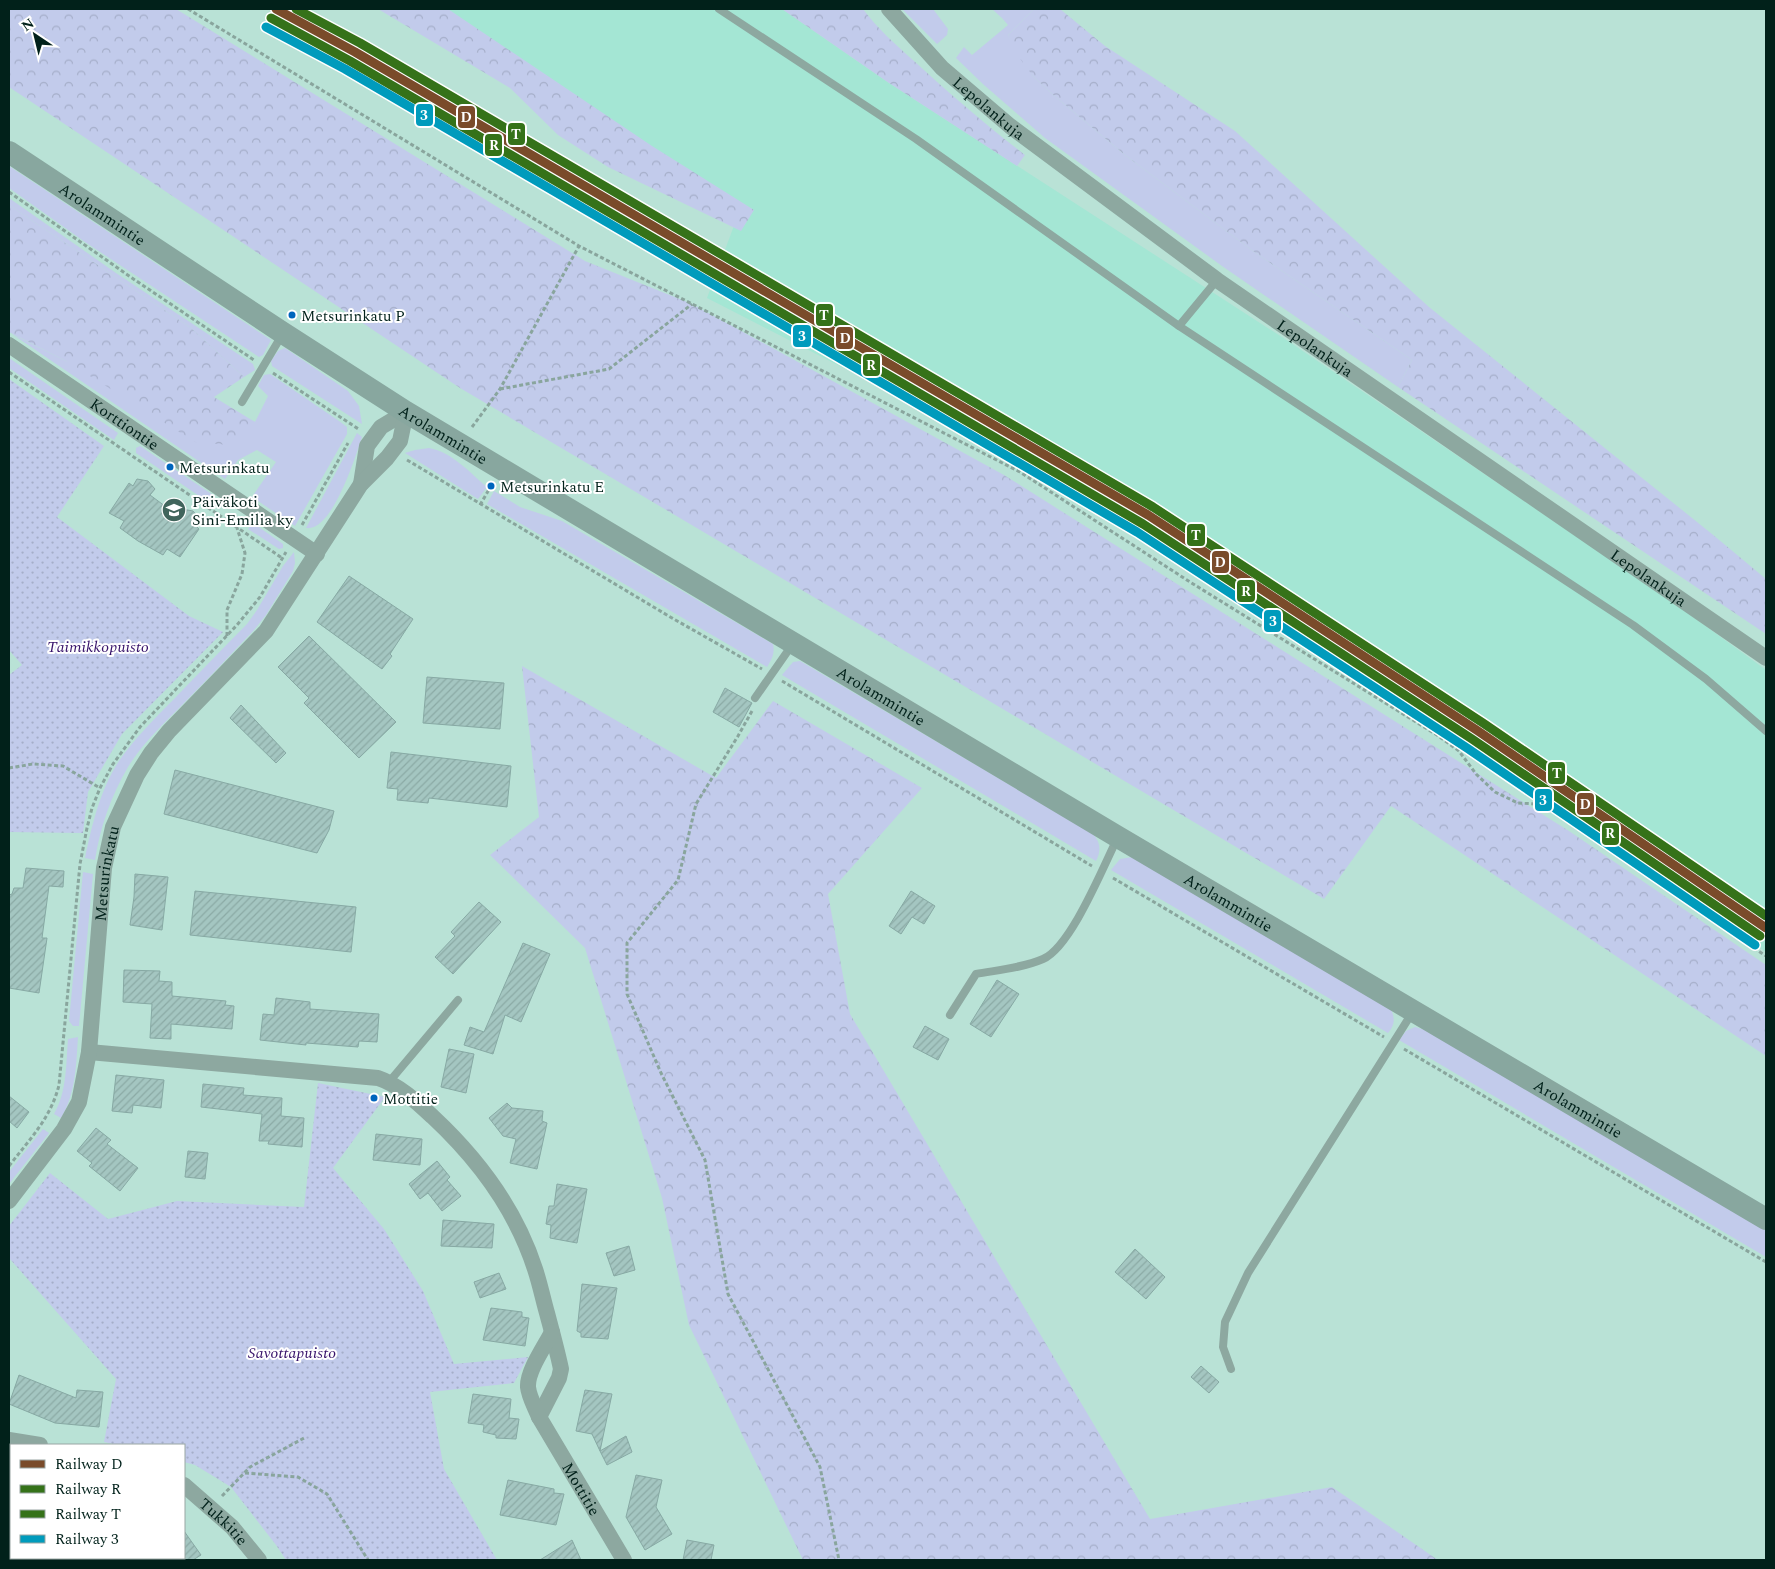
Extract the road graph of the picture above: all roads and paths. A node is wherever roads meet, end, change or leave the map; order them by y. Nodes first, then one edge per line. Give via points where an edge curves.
1 (188, 9) edge
2 (719, 9) edge
3 (889, 9) edge
4 (9, 152) edge
5 (9, 192) edge
6 (580, 246) junction
7 (1217, 280) junction
8 (692, 304) junction
9 (1179, 326) junction
10 (283, 333) junction
11 (9, 344) edge
12 (263, 366) junction
13 (9, 372) edge
14 (500, 389) junction
15 (242, 402) dead end
16 (406, 412) junction
17 (355, 426) junction
18 (352, 433) dead end
19 (373, 438) junction
20 (350, 440) dead end
21 (461, 445) junction
22 (392, 451) junction
23 (361, 484) junction
24 (491, 486) dead end
25 (480, 505) junction
26 (237, 528) junction
27 (295, 538) junction
28 (316, 554) junction
29 (282, 558) junction
30 (227, 637) junction
31 (793, 643) junction
32 (1766, 658) edge
33 (772, 675) junction
34 (755, 698) joint
35 (1766, 731) edge
36 (9, 768) edge
37 (100, 788) junction
38 (1118, 837) junction
39 (1101, 872) junction
40 (1766, 956) edge
41 (458, 1000) dead end
42 (1413, 1012) junction
43 (950, 1015) dead end
44 (1394, 1043) junction
45 (88, 1052) junction
46 (389, 1082) junction
47 (9, 1166) edge
48 (9, 1201) edge
49 (1766, 1219) edge
50 (1766, 1262) edge
51 (552, 1332) junction
52 (1231, 1369) dead end
53 (539, 1417) junction
54 (306, 1437) dead end
55 (9, 1440) edge
56 (34, 1444) edge
57 (245, 1473) junction
58 (185, 1486) edge
59 (211, 1508) junction
60 (259, 1560) edge
61 (368, 1560) edge
62 (624, 1560) edge
63 (839, 1560) edge

1 - 6 path
2 - 9 lane via 916,139
3 - 7 street, Lepolankuja via 942,68 976,98
4 - 10 street, Arolammintie
5 - 12 path
6 - 8 path
6 - 14 path
7 - 9 lane
7 - 32 street, Lepolankuja
8 - 14 path via 609,369
8 - 40 path via 1020,472 1437,735 1459,751 1495,792 1518,803 1536,804 1576,822
9 - 35 lane via 1633,625 1706,679
10 - 12 lane
10 - 16 street, Arolammintie
11 - 27 street, Korttiontie
12 - 15 lane
12 - 17 path
13 - 26 path
14 - 21 path
16 - 19 street, Metsurinkatu via 381,427
16 - 21 street, Arolammintie
16 - 22 street, Metsurinkatu via 400,441
17 - 18 path
17 - 19 path
19 - 23 street, Metsurinkatu via 368,446
20 - 27 path
21 - 31 street, Arolammintie
22 - 23 street, Metsurinkatu
22 - 25 path
23 - 28 street, Metsurinkatu
24 - 25 path
25 - 33 path
26 - 29 path
26 - 30 path via 245,554 242,574 226,610
27 - 28 street, Korttiontie
27 - 29 path
28 - 45 street, Metsurinkatu via 266,631 151,753 126,798 113,827 104,868
29 - 30 path via 260,597
30 - 37 path via 140,727
31 - 33 lane
31 - 38 street, Arolammintie
33 - 34 lane
33 - 39 path
34 - 63 path via 738,736 696,804 678,880 627,943 628,994 661,1073 705,1160 728,1294 820,1466
36 - 37 path via 33,764 63,766
37 - 47 path via 86,828 80,864 55,1102
38 - 39 lane
38 - 42 street, Arolammintie
39 - 43 lane via 1078,920 1058,946 1045,958 976,974
39 - 44 path
41 - 46 lane
42 - 44 lane
42 - 49 street, Arolammintie
44 - 50 path
44 - 52 lane via 1248,1273 1225,1322 1223,1347
45 - 46 street via 360,1076
45 - 48 street, Metsurinkatu via 83,1088 72,1116
46 - 51 street via 456,1139 502,1198 535,1269
51 - 53 street via 559,1378
51 - 53 street, Mottitie via 528,1385
53 - 62 street, Mottitie
54 - 57 path via 250,1467
55 - 56 street
57 - 59 path
57 - 61 path via 298,1477 327,1494
58 - 59 street, Tukkitie
59 - 60 street, Tukkitie

